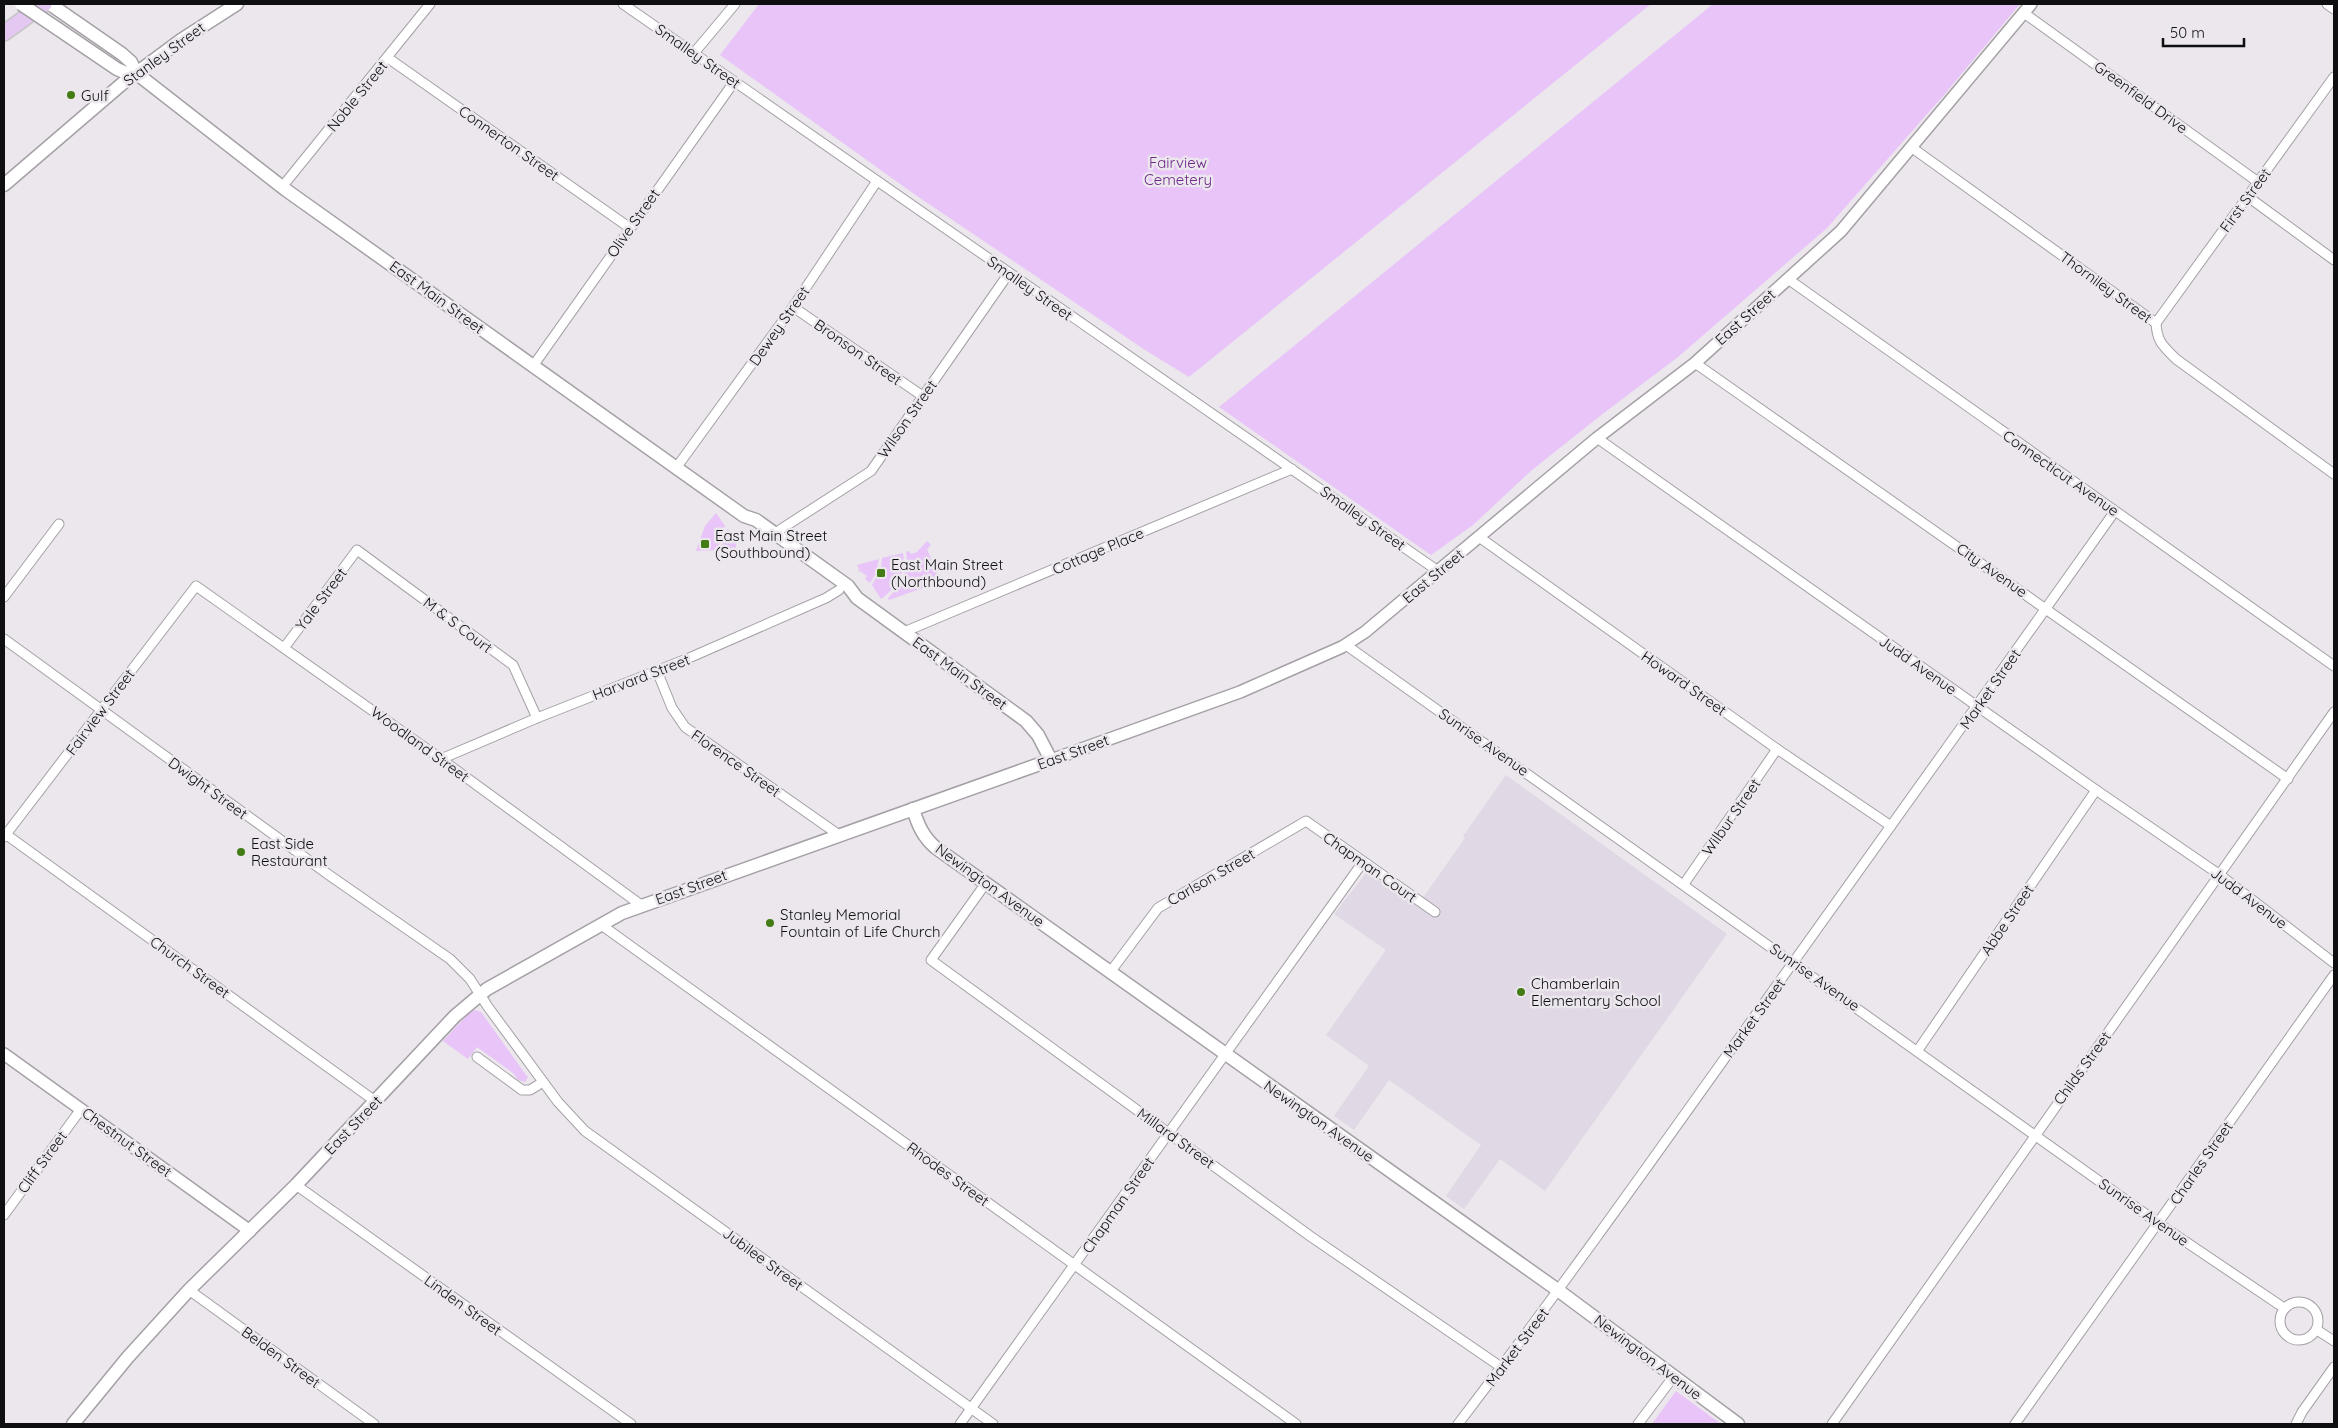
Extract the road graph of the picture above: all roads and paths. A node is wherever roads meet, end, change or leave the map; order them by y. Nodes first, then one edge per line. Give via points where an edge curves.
1 (21, 4) edge
2 (44, 4) edge
3 (50, 4) edge
4 (237, 4) edge
5 (430, 4) edge
6 (623, 4) edge
7 (735, 4) edge
8 (2327, 4) edge
9 (2028, 8) edge
10 (2334, 9) edge
11 (4, 33) edge
12 (694, 53) junction
13 (388, 58) junction
14 (136, 73) junction
15 (2334, 77) edge
16 (734, 82) junction
17 (1911, 147) junction
18 (877, 181) junction
19 (2258, 182) junction
20 (4, 185) edge
21 (282, 187) junction
22 (2247, 196) junction
23 (630, 228) junction
24 (2334, 260) edge
25 (1009, 273) junction
26 (1788, 279) junction
27 (793, 307) junction
28 (2156, 323) junction
29 (1695, 362) junction
30 (533, 366) junction
31 (924, 396) junction
32 (1598, 438) junction
33 (676, 468) junction
34 (1292, 469) junction
35 (2334, 474) edge
36 (2115, 511) junction
37 (744, 516) junction
38 (60, 524) dead end
39 (775, 533) junction
40 (1480, 537) junction
41 (358, 550) joint
42 (1438, 571) junction
43 (196, 586) joint
44 (839, 590) junction
45 (4, 597) edge
46 (857, 598) junction
47 (2047, 608) junction
48 (904, 632) junction
49 (4, 639) edge
50 (1346, 644) junction
51 (284, 648) junction
52 (2334, 666) edge
53 (657, 671) junction
54 (1978, 707) junction
55 (101, 710) junction
56 (2334, 712) edge
57 (536, 718) junction
58 (1777, 750) junction
59 (441, 759) junction
60 (1051, 760) junction
61 (2288, 779) junction
62 (2096, 790) junction
63 (913, 809) junction
64 (1306, 821) joint
65 (1891, 826) junction
66 (4, 835) edge
67 (839, 835) junction
68 (1363, 862) junction
69 (2220, 875) junction
70 (986, 883) junction
71 (1684, 884) junction
72 (641, 905) junction
73 (1435, 912) dead end
74 (600, 924) junction
75 (1794, 962) junction
76 (2334, 963) edge
77 (1111, 971) junction
78 (2334, 975) edge
79 (480, 994) junction
80 (1918, 1050) junction
81 (4, 1054) edge
82 (1226, 1054) junction
83 (477, 1057) dead end
84 (543, 1082) junction
85 (375, 1101) junction
86 (81, 1109) junction
87 (1170, 1133) junction
88 (2035, 1133) junction
89 (296, 1185) junction
90 (4, 1215) edge
91 (2158, 1223) junction
92 (250, 1231) junction
93 (1075, 1265) junction
94 (189, 1290) junction
95 (1559, 1291) junction
96 (2284, 1308) junction
97 (2317, 1330) junction
98 (2334, 1341) edge
99 (2334, 1366) edge
100 (1502, 1367) junction
101 (1674, 1376) junction
102 (971, 1409) junction
103 (73, 1424) edge
104 (374, 1424) edge
105 (630, 1424) edge
106 (960, 1424) edge
107 (993, 1424) edge
108 (1296, 1424) edge
109 (1458, 1424) edge
110 (1638, 1424) edge
111 (1738, 1424) edge
112 (1832, 1424) edge
113 (2015, 1424) edge
114 (2296, 1424) edge

1 - 14 main road, East Main Street, bridge via 117,70
2 - 11 highway
3 - 14 main road, East Main Street via 126,57
4 - 14 main road, Stanley Street
5 - 13 street, Noble Street
6 - 12 street, Smalley Street
7 - 12 street
8 - 10 street
9 - 17 street, East Street
9 - 19 street, Greenfield Drive
12 - 16 street, Smalley Street
13 - 21 street, Noble Street
13 - 23 street, Connerton Street
14 - 20 main road, Stanley Street
14 - 21 main road, East Main Street
15 - 19 street, First Street
16 - 18 street, Smalley Street
16 - 23 street, Olive Street
17 - 26 street, East Street via 1841,231
17 - 28 street, Thorniley Street
18 - 25 street, Smalley Street
18 - 27 street, Dewey Street
19 - 22 street, First Street
21 - 30 main road, East Main Street
22 - 24 street
22 - 28 street, First Street
23 - 30 street, Olive Street
25 - 31 street, Wilson Street
25 - 34 street, Smalley Street
26 - 29 street, East Street
26 - 36 street, Connecticut Avenue
27 - 31 street, Bronson Street
27 - 33 street, Dewey Street
28 - 35 street, Thorniley Street via 2156,336 2176,359
29 - 32 street, East Street
29 - 47 street, City Avenue
30 - 33 main road, East Main Street
31 - 39 street, Wilson Street via 871,471
32 - 40 street, East Street
32 - 54 street, Judd Avenue
33 - 37 main road, East Main Street
34 - 42 street, Smalley Street
34 - 48 street, Cottage Place
36 - 47 street, Market Street
36 - 52 street, Connecticut Avenue
37 - 39 main road, East Main Street
37 - 44 main road, East Main Street via 752,528
38 - 45 street
39 - 46 main road, East Main Street via 848,586
40 - 42 street, East Street
40 - 58 street, Howard Street
41 - 51 street, Yale Street
41 - 57 street, M & S Court via 513,665
42 - 50 street, East Street via 1374,625
43 - 51 street, Woodland Street
43 - 55 street, Fairview Street
44 - 46 main road, East Main Street
44 - 53 street, Harvard Street
46 - 48 main road, East Main Street
47 - 54 street, Market Street
47 - 61 street, City Avenue
48 - 60 main road, East Main Street via 1026,721 1038,734
49 - 55 street, Dwight Street
50 - 60 street, East Street via 1227,697
50 - 71 street, Sunrise Avenue
51 - 59 street, Woodland Street
53 - 57 street, Harvard Street
53 - 67 street, Florence Street via 672,708 685,728
54 - 62 street, Judd Avenue
54 - 65 street, Market Street
55 - 66 street, Fairview Street
55 - 79 street, Dwight Street via 439,951 467,976
56 - 61 street, Childs Street
57 - 59 street, Harvard Street
58 - 65 street, Howard Street
58 - 71 street, Wilbur Street
59 - 72 street, Woodland Street
60 - 63 main road, East Street
61 - 69 street, Childs Street
62 - 69 street, Judd Avenue
62 - 80 street, Abbe Street
63 - 67 main road, East Street
63 - 70 main road, Newington Avenue via 918,826 928,840
64 - 68 street, Chapman Court
64 - 77 street, Carlson Street via 1158,908
65 - 75 street, Market Street
66 - 85 street, Church Street
67 - 72 main road, East Street
68 - 73 street, Chapman Court
68 - 82 street, Chapman Street
69 - 76 street, Judd Avenue
69 - 88 street, Childs Street
70 - 77 main road, Newington Avenue
70 - 87 street, Millard Street via 931,960
71 - 75 street, Sunrise Avenue
72 - 74 main road, East Street
74 - 79 main road, East Street
74 - 93 street, Rhodes Street
75 - 80 street, Sunrise Avenue
75 - 95 street, Market Street
77 - 82 main road, Newington Avenue
78 - 91 street, Charles Street
79 - 84 street, Jubilee Street
79 - 85 main road, East Street
80 - 88 street, Sunrise Avenue
81 - 86 street, Chestnut Street
82 - 87 street, Chapman Street
82 - 95 main road, Newington Avenue
83 - 84 street via 524,1090
84 - 102 street, Jubilee Street via 585,1131
85 - 89 main road, East Street
86 - 90 street, Cliff Street
86 - 92 street, Chestnut Street
87 - 93 street, Chapman Street
87 - 100 street, Millard Street via 1310,1236
88 - 91 street, Sunrise Avenue
88 - 112 street, Childs Street
89 - 92 main road, East Street
89 - 105 street, Linden Street
91 - 96 street, Sunrise Avenue
91 - 113 street, Charles Street
92 - 94 main road, East Street
93 - 102 street, Chapman Street
93 - 108 street, Rhodes Street
94 - 103 main road, East Street
94 - 104 street, Belden Street
95 - 100 street, Market Street
95 - 101 main road, Newington Avenue
96 - 97 street via 2298,1301 2313,1307 2319,1322
96 - 97 street via 2280,1324 2288,1337 2304,1340
97 - 98 street
99 - 114 street
100 - 109 street, Market Street
101 - 110 street
101 - 111 main road, Newington Avenue
102 - 106 street, Chapman Street
102 - 107 street, Jubilee Street

